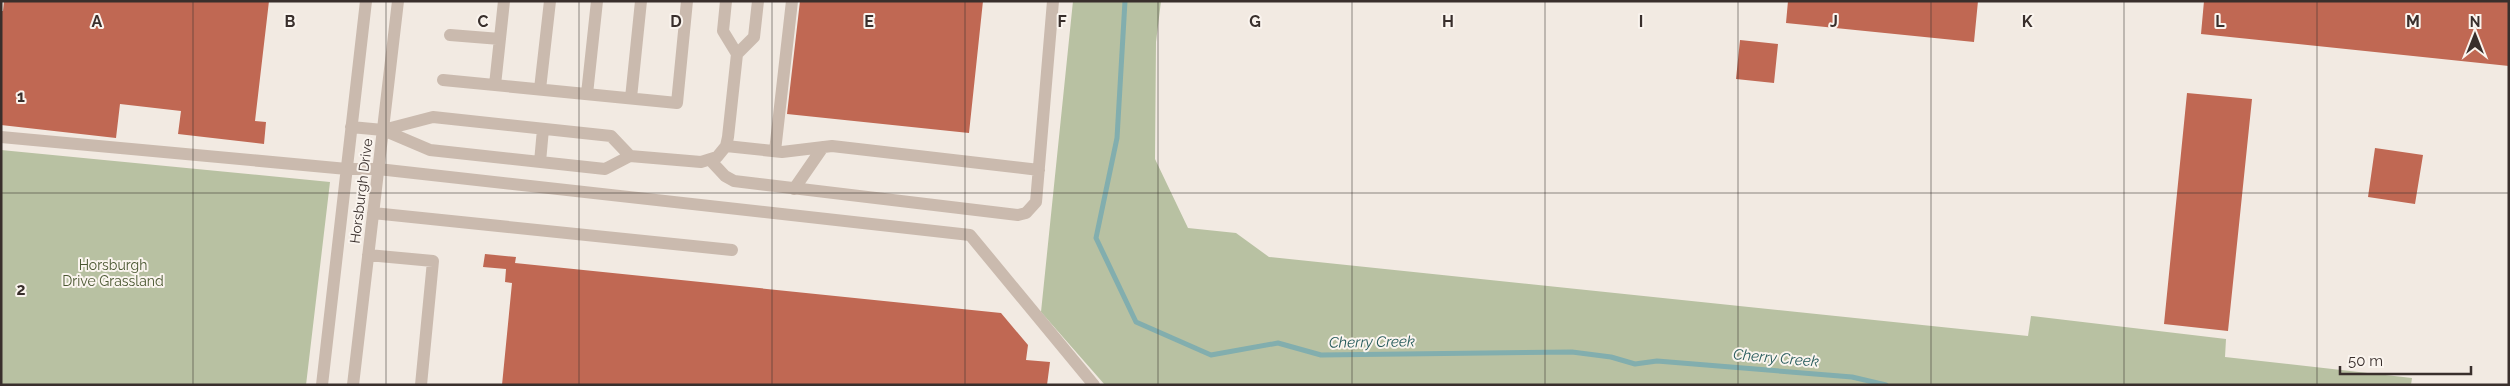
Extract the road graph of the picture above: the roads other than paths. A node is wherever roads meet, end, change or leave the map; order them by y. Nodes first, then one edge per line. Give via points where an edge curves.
1 (366, 1) edge
2 (398, 1) edge
3 (504, 1) edge
4 (550, 1) edge
5 (597, 1) edge
6 (641, 1) edge
7 (688, 1) edge
8 (726, 1) edge
9 (758, 1) edge
10 (792, 1) edge
11 (1053, 1) edge
12 (450, 35) dead end
13 (500, 40) junction
14 (737, 54) junction
15 (443, 80) dead end
16 (495, 85) junction
17 (540, 89) junction
18 (587, 94) junction
19 (632, 98) junction
20 (352, 127) junction
21 (543, 129) junction
22 (383, 130) junction
23 (1, 137) edge
24 (726, 146) junction
25 (823, 147) junction
26 (775, 151) junction
27 (630, 156) junction
28 (711, 161) junction
29 (540, 162) junction
30 (347, 168) junction
31 (378, 169) junction
32 (1039, 170) junction
33 (794, 189) junction
34 (373, 213) junction
35 (732, 250) dead end
36 (368, 255) junction
37 (322, 385) edge
38 (353, 385) edge
39 (421, 385) edge
40 (1094, 385) edge

1 - 20 street, Horsburgh Drive
2 - 22 street, Horsburgh Drive
3 - 13 street
4 - 17 street
5 - 18 street
6 - 19 street
7 - 19 street via 677,103
8 - 14 street via 723,31
9 - 14 street via 754,37
10 - 26 street
11 - 32 street
12 - 13 street
13 - 16 street
14 - 24 street
15 - 16 street
16 - 17 street
17 - 18 street
18 - 19 street
20 - 22 street
20 - 30 street, Horsburgh Drive
21 - 22 street via 433,117
21 - 27 street via 611,136
21 - 29 street
22 - 29 street via 430,150
22 - 31 street, Horsburgh Drive
23 - 30 street
24 - 26 street
24 - 28 street
25 - 26 street
25 - 32 street
25 - 33 street
27 - 28 street
27 - 29 street via 605,169
28 - 33 street via 724,176 734,181
30 - 31 street
30 - 37 street, Horsburgh Drive
31 - 34 street, Horsburgh Drive
31 - 40 street via 970,235
32 - 33 street via 1036,202 1026,213 1018,215
34 - 35 street
34 - 36 street, Horsburgh Drive
36 - 38 street, Horsburgh Drive
36 - 39 street via 433,261

